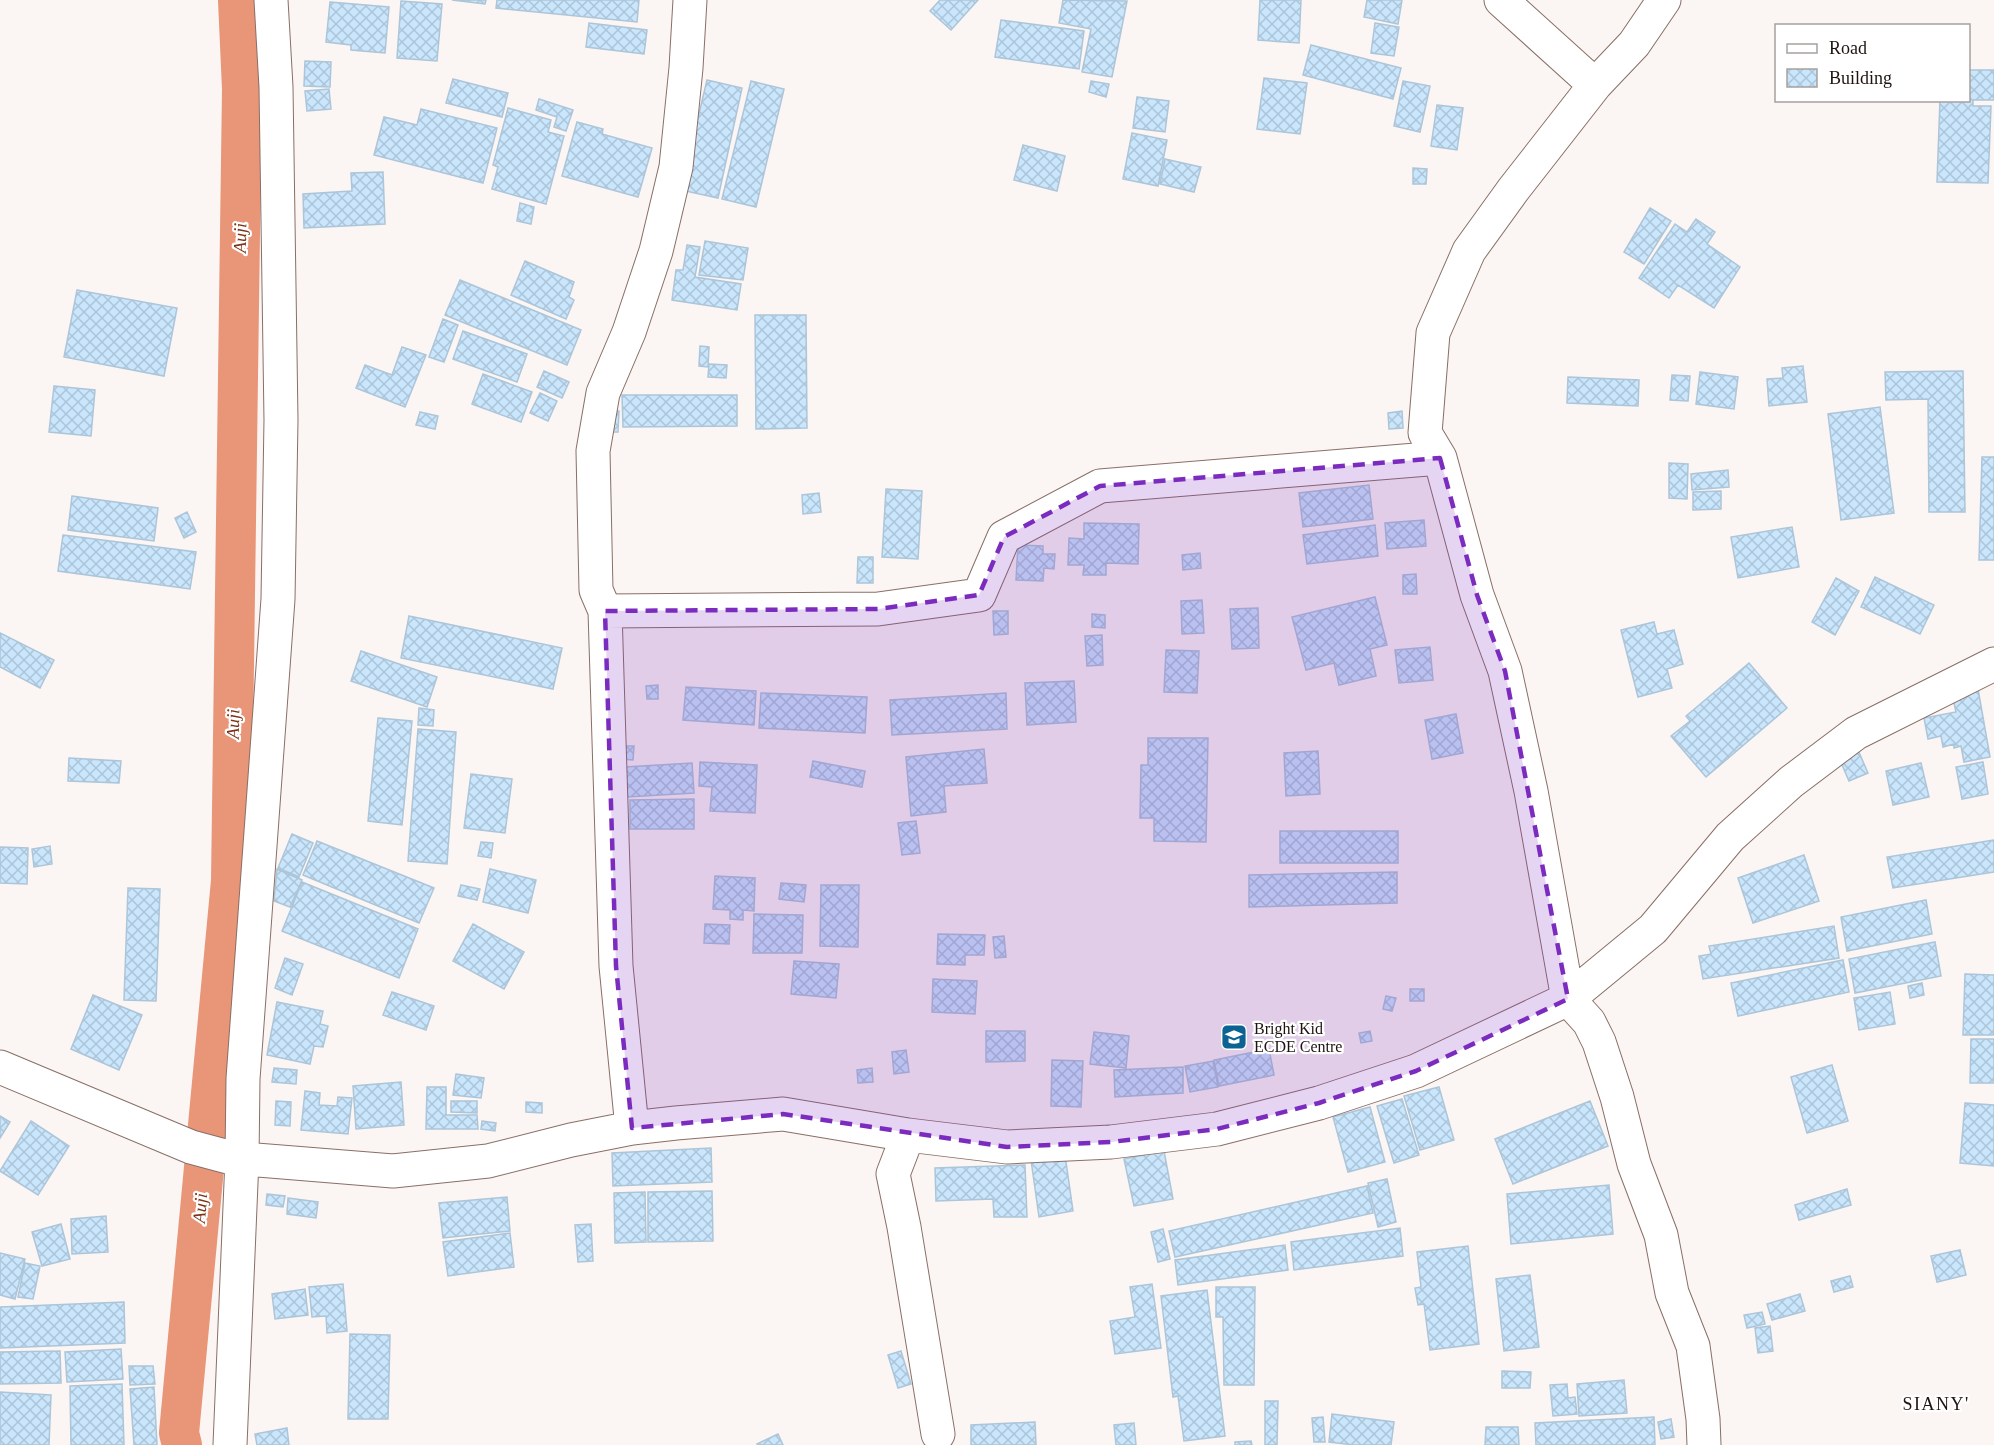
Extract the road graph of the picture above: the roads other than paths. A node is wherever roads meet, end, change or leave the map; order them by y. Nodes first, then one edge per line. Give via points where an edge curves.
1 (271, 0) edge
2 (690, 0) edge
3 (1501, 0) edge
4 (1652, 0) edge
5 (1664, 0) edge
6 (1634, 44) junction
7 (1595, 85) junction
8 (1440, 458) junction
9 (605, 610) junction
10 (1994, 664) edge
11 (1568, 999) junction
12 (0, 1067) edge
13 (632, 1128) junction
14 (908, 1135) junction
15 (237, 1159) junction
16 (938, 1434) dead end
17 (230, 1445) edge
18 (1704, 1445) edge

1 - 15 street via 281,420 278,599
2 - 9 street via 676,167 656,251 629,332 603,393 593,451 596,590
3 - 7 street
4 - 6 street
5 - 6 street
6 - 7 street
7 - 8 street via 1469,251 1433,333 1425,433
8 - 9 street via 1100,486 1004,537 979,595 878,609
8 - 11 street via 1477,595 1505,671
9 - 13 street via 616,966
10 - 11 street via 1856,733 1791,782 1730,837 1653,929
11 - 14 street via 1416,1071 1319,1103 1217,1129 1111,1142 1007,1147
11 - 18 street via 1589,1022 1599,1042 1634,1164 1661,1235 1672,1293 1692,1346
12 - 15 street via 191,1147
13 - 14 street via 783,1114
13 - 15 street via 488,1161 393,1171
14 - 16 street via 893,1174
15 - 17 street

